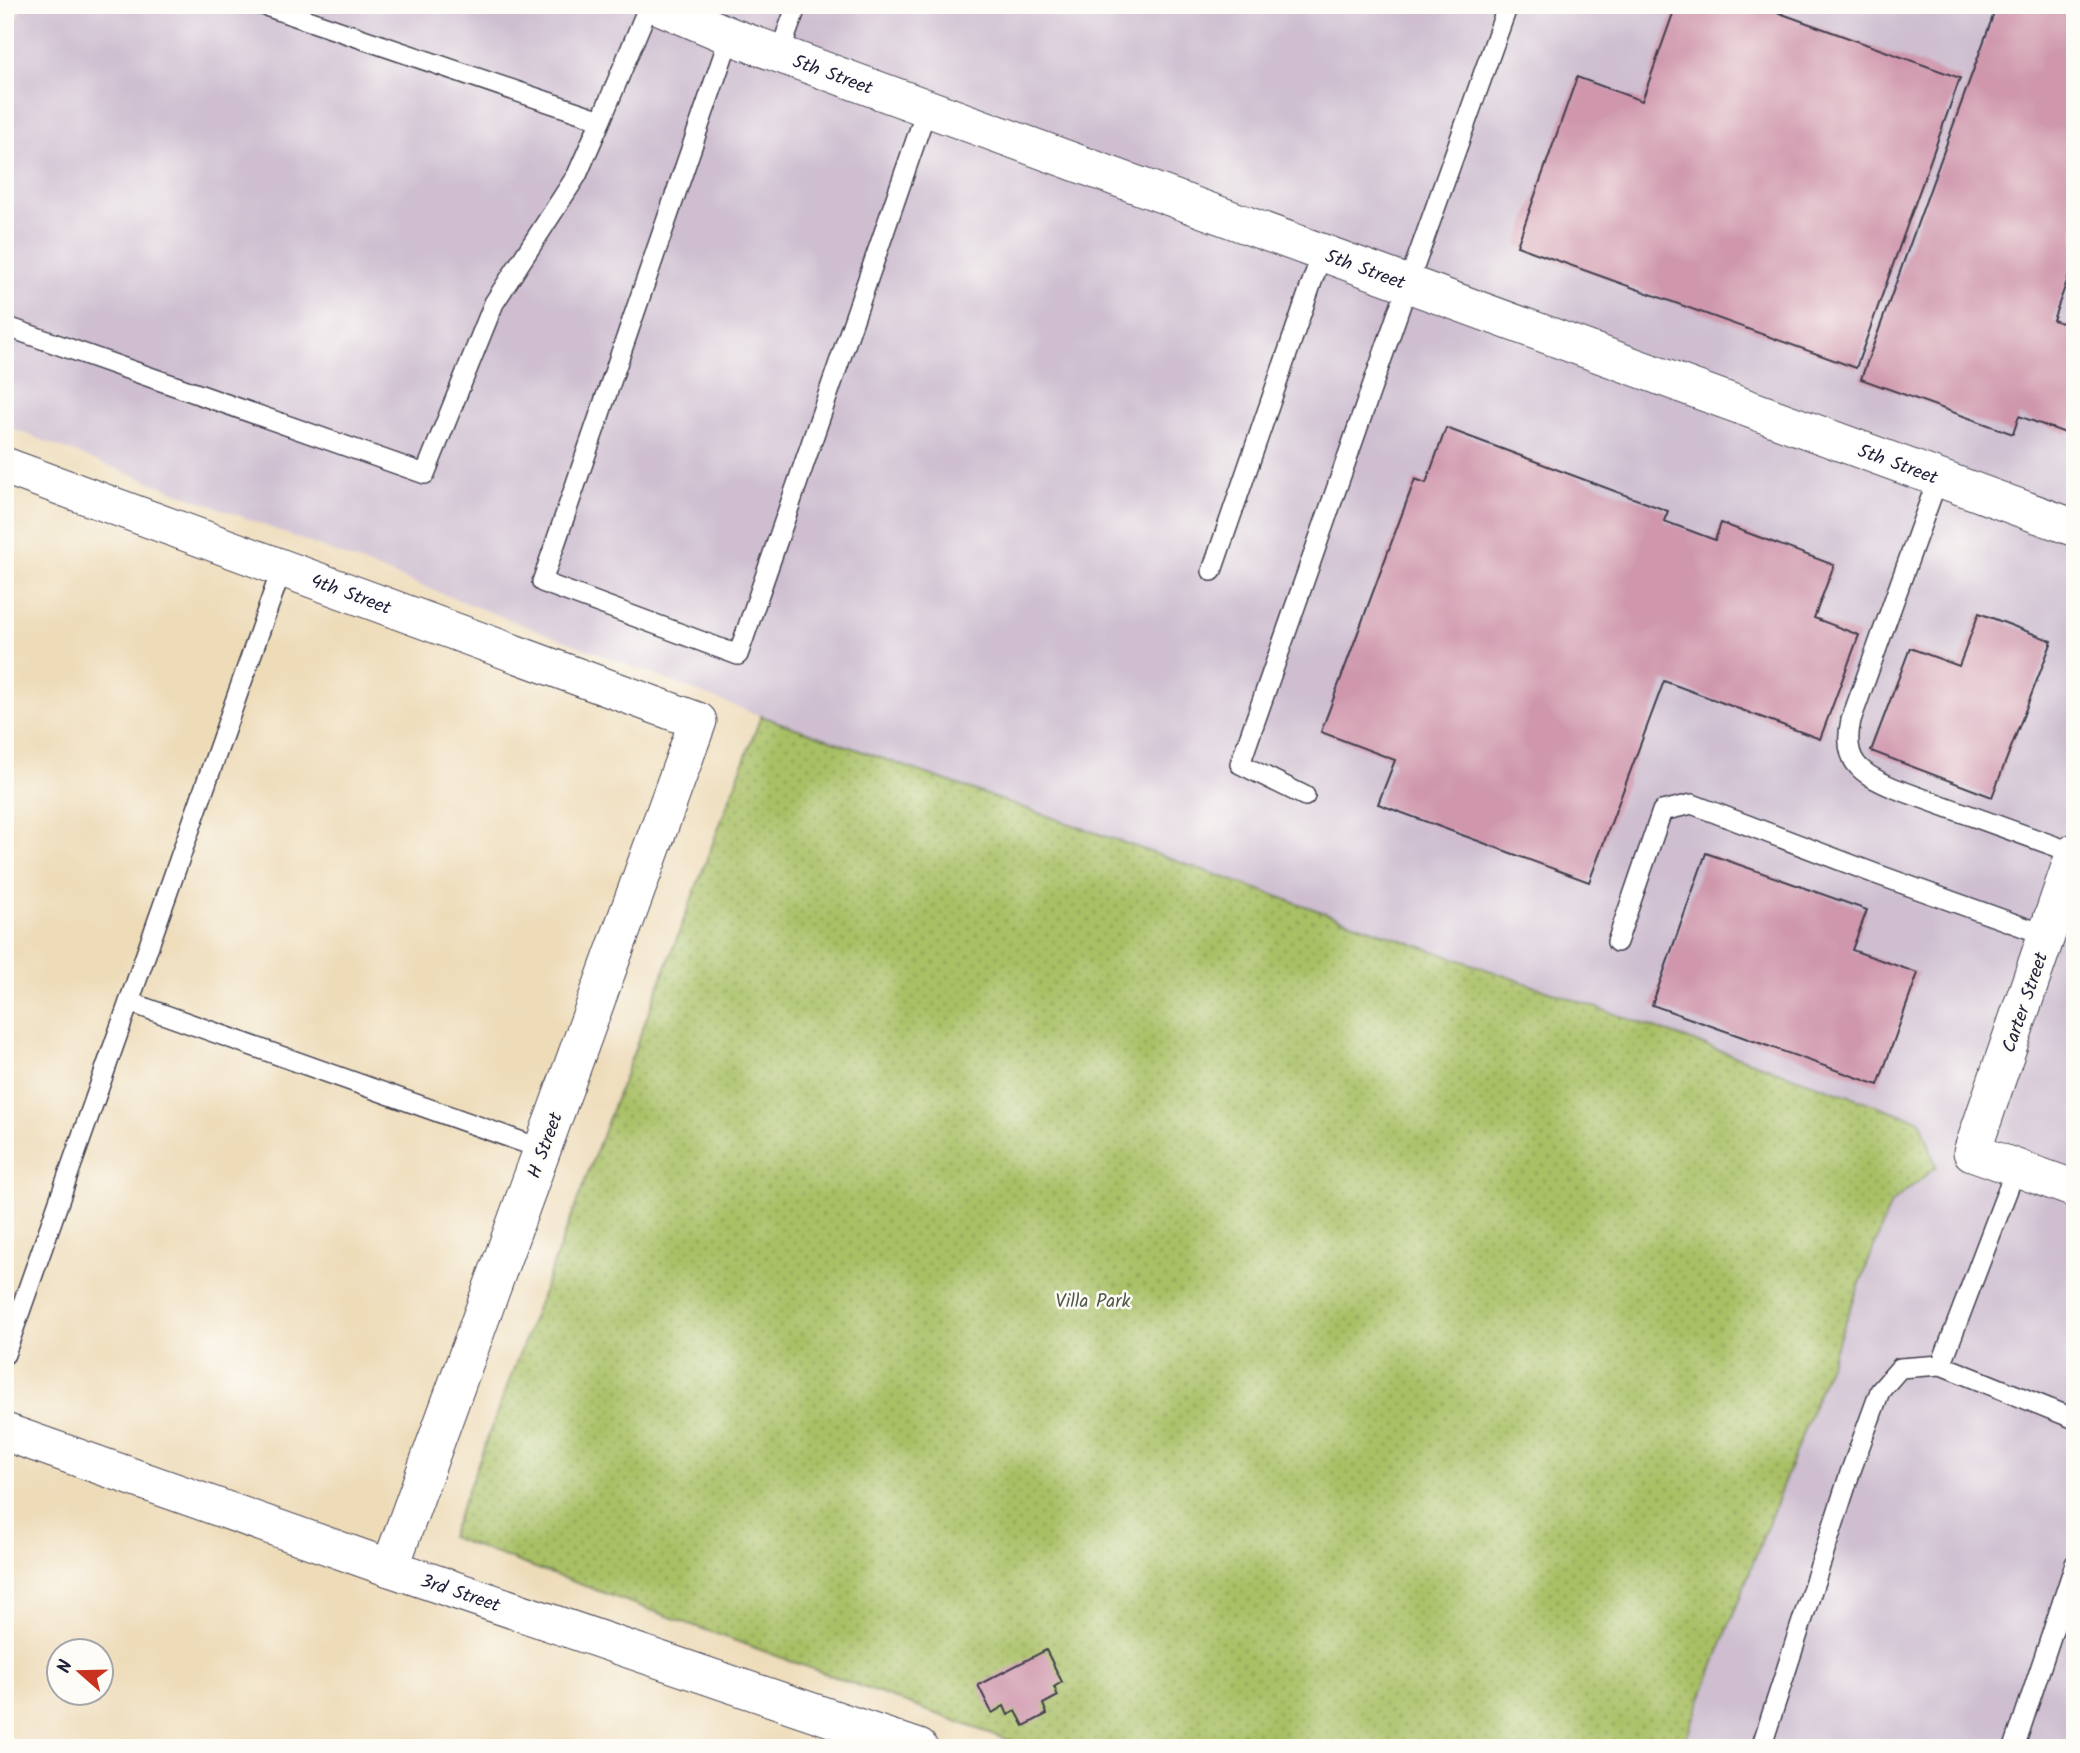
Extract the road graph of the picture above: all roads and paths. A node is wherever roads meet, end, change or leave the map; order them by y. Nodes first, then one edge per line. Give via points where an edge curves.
1 (263, 5) edge
2 (649, 5) edge
3 (657, 5) edge
4 (797, 5) edge
5 (1508, 5) edge
6 (730, 36) junction
7 (779, 54) junction
8 (927, 108) junction
9 (601, 120) junction
10 (1322, 253) junction
11 (1408, 284) junction
12 (5, 326) edge
13 (5, 466) edge
14 (1938, 478) junction
15 (2075, 528) edge
16 (282, 568) junction
17 (1212, 571) dead end
18 (698, 722) joint
19 (1305, 796) dead end
20 (2074, 852) edge
21 (2046, 935) junction
22 (1616, 942) dead end
23 (129, 1002) junction
24 (542, 1149) junction
25 (2016, 1168) junction
26 (2075, 1189) edge
27 (5, 1354) edge
28 (1941, 1365) junction
29 (2075, 1419) edge
30 (5, 1432) edge
31 (2075, 1564) edge
32 (390, 1568) junction
33 (919, 1748) edge
34 (1760, 1748) edge
35 (2014, 1748) edge

1 - 9 lane
2 - 9 lane
3 - 6 street, 5th Street
4 - 7 lane
5 - 11 lane
6 - 7 street, 5th Street
6 - 8 lane via 542,582 738,655
7 - 8 street, 5th Street
8 - 10 street, 5th Street
9 - 12 lane via 577,175 494,303 425,474
10 - 11 street, 5th Street
10 - 17 lane
11 - 14 street, 5th Street
11 - 19 lane via 1240,764
13 - 16 street, 4th Street
14 - 15 street, 5th Street
14 - 20 lane via 1851,720 1846,739 1851,757 1874,780
16 - 18 street, 4th Street
16 - 23 lane
18 - 24 street, H Street
20 - 21 street, Carter Street
21 - 22 lane via 1692,804 1662,811
21 - 25 street, Carter Street via 1972,1152
23 - 24 lane
23 - 27 lane
24 - 32 street, H Street
25 - 26 street
25 - 28 lane
28 - 29 lane
28 - 34 lane via 1900,1368 1880,1391
30 - 32 street, 3rd Street
31 - 35 lane
32 - 33 street, 3rd Street

